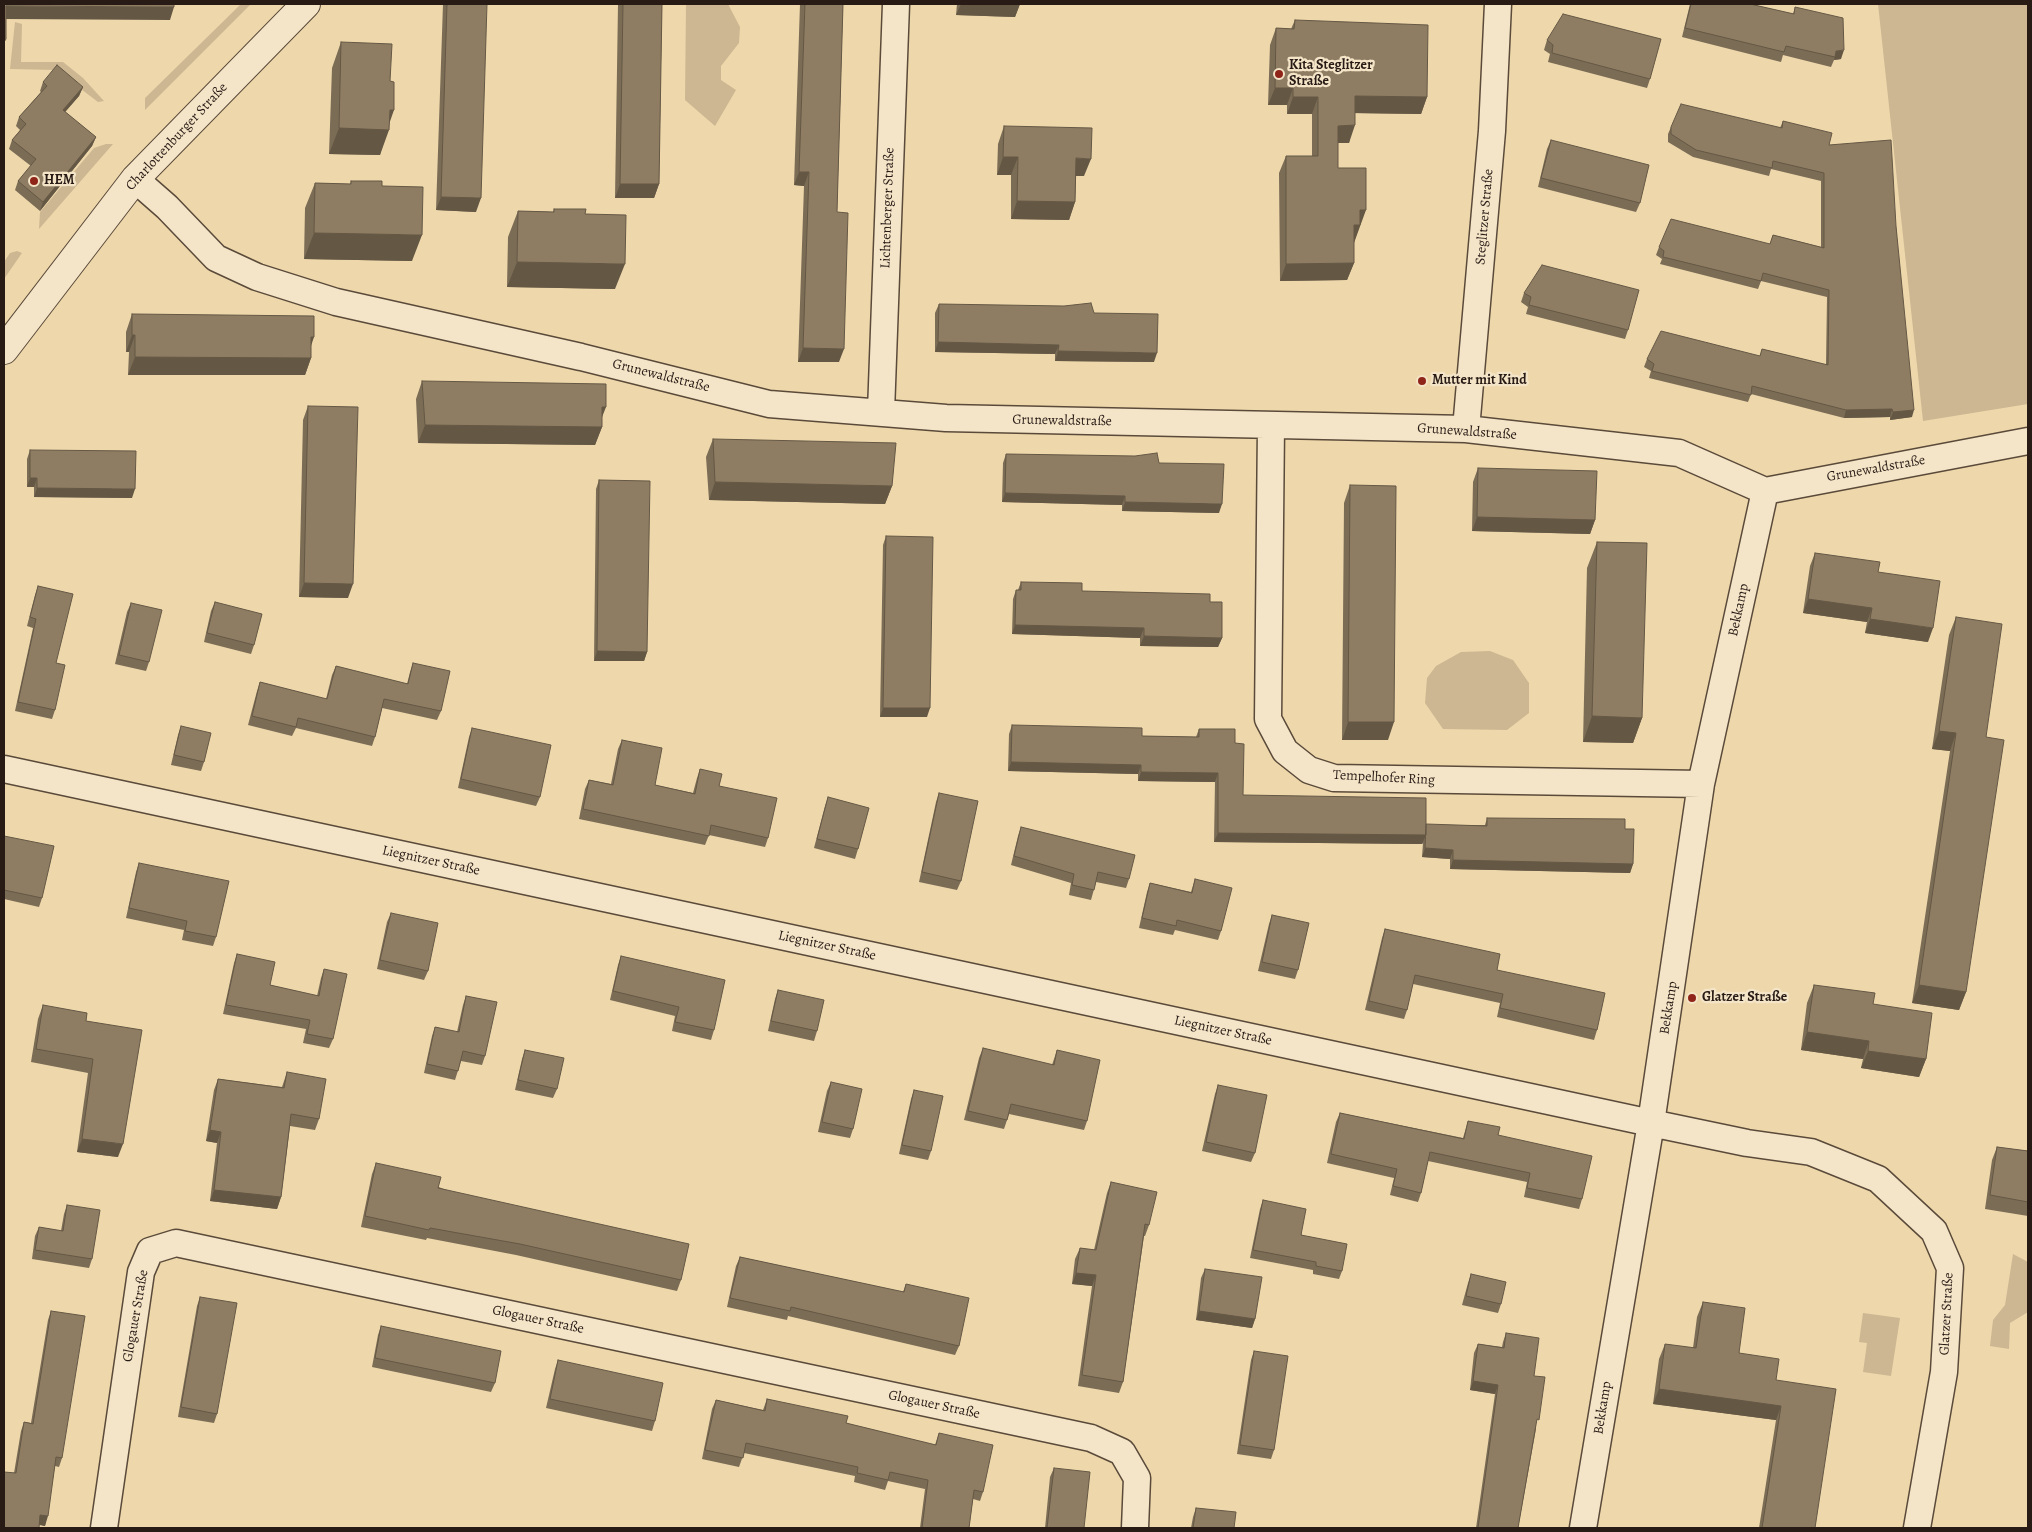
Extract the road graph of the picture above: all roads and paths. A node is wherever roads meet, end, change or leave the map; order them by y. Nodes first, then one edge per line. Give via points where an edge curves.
1 (306, 4) edge
2 (896, 4) edge
3 (1498, 4) edge
4 (135, 179) junction
5 (4, 350) edge
6 (881, 412) junction
7 (1271, 424) junction
8 (1466, 429) junction
9 (2028, 441) edge
10 (1765, 491) junction
11 (4, 769) edge
12 (1701, 784) junction
13 (1651, 1123) junction
14 (104, 1528) edge
15 (1135, 1528) edge
16 (1583, 1528) edge
17 (1917, 1528) edge

1 - 4 street, Charlottenburger Straße
2 - 6 street, Lichtenberger Straße
3 - 8 street, Steglitzer Straße via 1492,131
4 - 5 street, Charlottenburger Straße
4 - 6 street, Grunewaldstraße via 216,258 275,283 336,302 581,356 769,404
6 - 7 street, Grunewaldstraße via 946,418
7 - 8 street, Grunewaldstraße
7 - 12 street, Tempelhofer Ring via 1268,719 1285,752 1309,770 1334,778
8 - 10 street, Grunewaldstraße via 1679,453
9 - 10 street, Grunewaldstraße
10 - 12 street, Bekkamp
11 - 13 street, Liegnitzer Straße
12 - 13 street, Bekkamp
13 - 16 street, Bekkamp
13 - 17 street, Glatzer Straße via 1747,1143 1811,1152 1878,1179 1934,1232 1950,1268 1949,1287 1944,1372
14 - 15 street, Glogauer Straße via 141,1272 150,1251 176,1243 1091,1438 1122,1452 1137,1478

